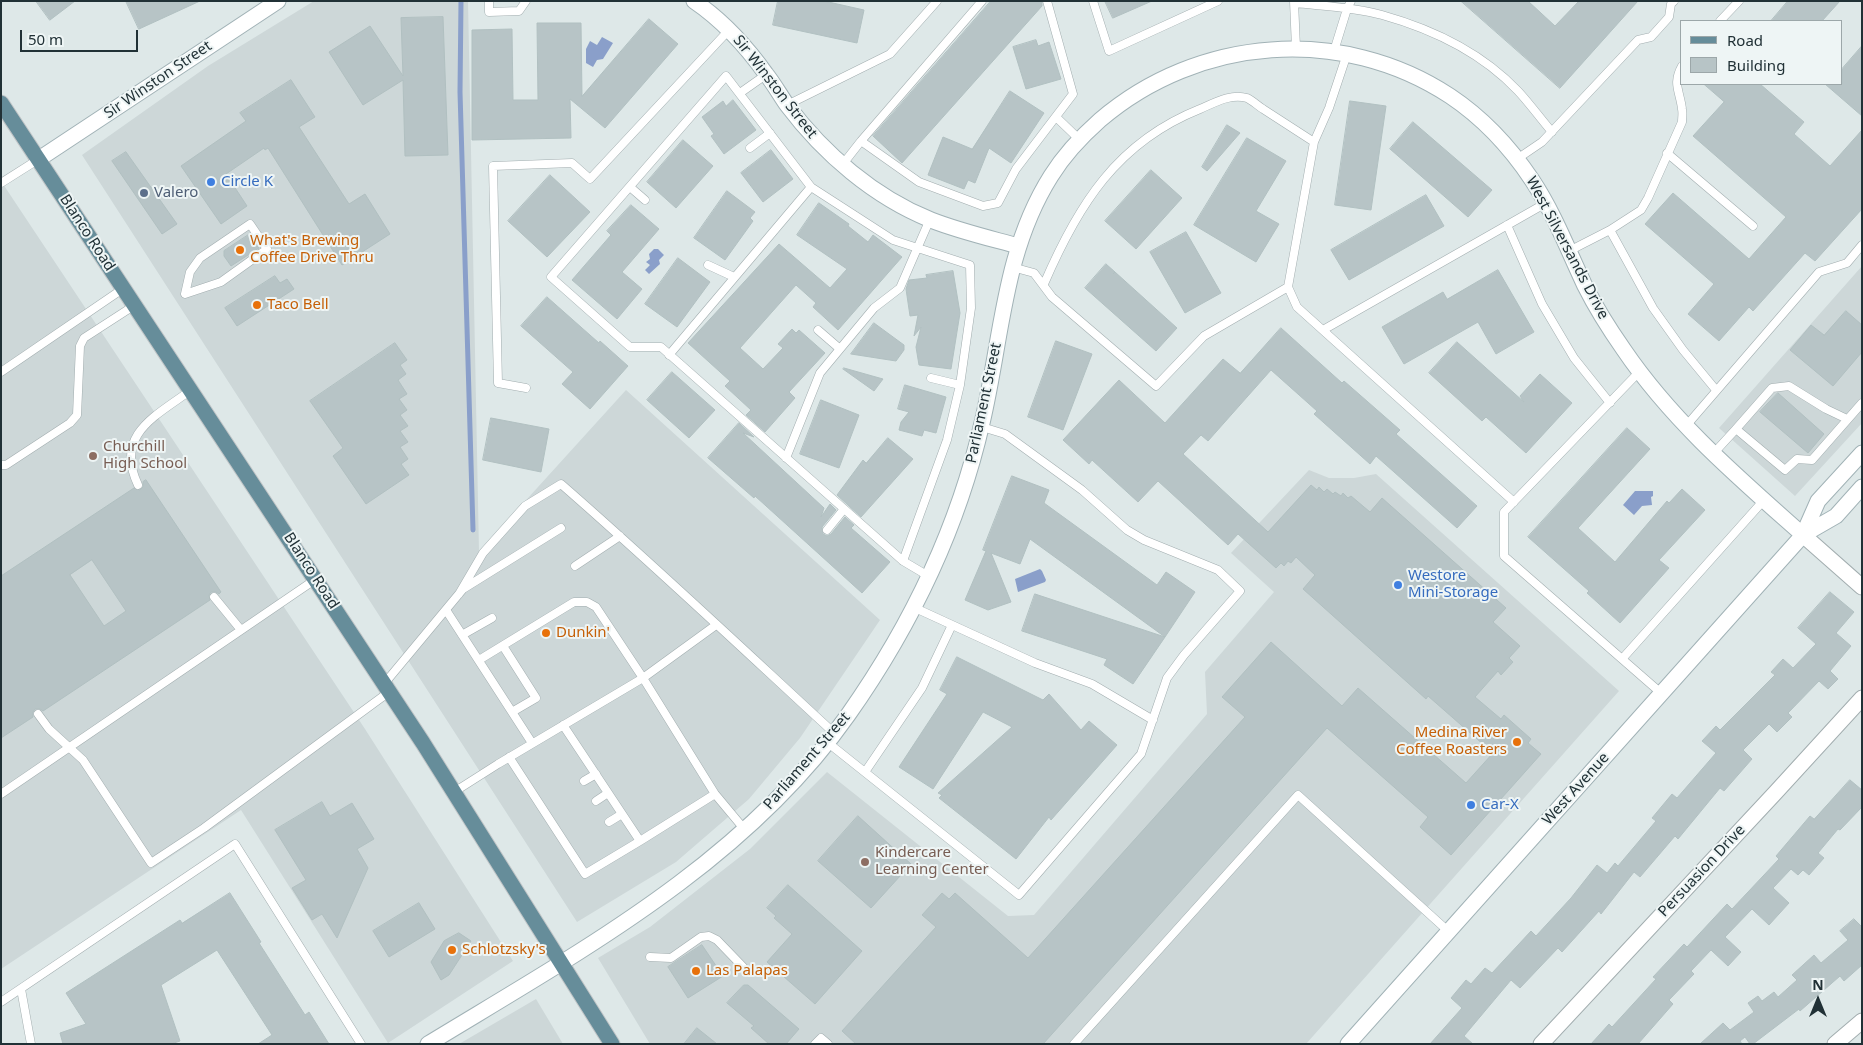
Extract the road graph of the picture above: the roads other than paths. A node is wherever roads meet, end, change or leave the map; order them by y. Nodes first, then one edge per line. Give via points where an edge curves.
1 (278, 1) edge
2 (489, 1) edge
3 (526, 1) edge
4 (936, 1) edge
5 (982, 1) edge
6 (1047, 1) edge
7 (1093, 1) edge
8 (1218, 1) edge
9 (1674, 1) edge
10 (1739, 1) edge
11 (1294, 2) edge
12 (699, 3) edge
13 (1349, 5) edge
14 (1721, 20) edge
15 (729, 30) junction
16 (1296, 48) junction
17 (1340, 53) junction
18 (1680, 69) edge
19 (766, 74) junction
20 (740, 94) junction
21 (1, 103) edge
22 (787, 105) junction
23 (1056, 117) junction
24 (1552, 132) junction
25 (770, 133) junction
26 (1080, 140) junction
27 (861, 141) junction
28 (1314, 142) junction
29 (750, 148) dead end
30 (1667, 153) junction
31 (1518, 159) junction
32 (39, 160) junction
33 (843, 164) junction
34 (1, 183) edge
35 (630, 187) junction
36 (811, 187) junction
37 (644, 200) dead end
38 (1546, 203) junction
39 (930, 219) junction
40 (1507, 225) junction
41 (1753, 226) dead end
42 (1610, 230) junction
43 (1862, 245) edge
44 (1018, 246) junction
45 (917, 248) junction
46 (1569, 251) junction
47 (708, 265) dead end
48 (1012, 267) junction
49 (190, 272) joint
50 (734, 277) junction
51 (1044, 284) junction
52 (1288, 287) junction
53 (124, 288) junction
54 (135, 305) junction
55 (818, 330) dead end
56 (1323, 330) junction
57 (840, 348) junction
58 (669, 354) junction
59 (1640, 371) junction
60 (1, 372) edge
61 (931, 378) dead end
62 (960, 385) junction
63 (526, 388) dead end
64 (191, 390) junction
65 (1716, 390) junction
66 (1610, 403) junction
67 (1862, 403) edge
68 (1847, 420) junction
69 (1686, 426) junction
70 (982, 427) junction
71 (1736, 429) junction
72 (1862, 453) edge
73 (1713, 454) junction
74 (786, 458) junction
75 (1, 465) edge
76 (138, 486) dead end
77 (1862, 486) edge
78 (1764, 500) junction
79 (1514, 502) junction
80 (844, 509) junction
81 (561, 528) dead end
82 (827, 530) dead end
83 (1804, 535) junction
84 (620, 536) junction
85 (902, 561) junction
86 (575, 566) dead end
87 (930, 577) junction
88 (316, 579) junction
89 (1862, 587) edge
90 (459, 594) junction
91 (214, 597) dead end
92 (913, 608) junction
93 (446, 610) junction
94 (492, 618) dead end
95 (716, 625) junction
96 (952, 625) junction
97 (241, 630) junction
98 (462, 635) junction
99 (503, 646) junction
100 (1622, 659) junction
101 (478, 660) junction
102 (643, 678) junction
103 (387, 688) junction
104 (1662, 693) junction
105 (1862, 698) edge
106 (512, 712) junction
107 (38, 714) dead end
108 (1152, 720) junction
109 (563, 725) junction
110 (831, 737) junction
111 (532, 743) junction
112 (69, 748) junction
113 (509, 757) junction
114 (865, 772) junction
115 (596, 774) junction
116 (584, 781) dead end
117 (454, 792) junction
118 (608, 793) junction
119 (1, 794) edge
120 (715, 794) junction
121 (596, 801) dead end
122 (622, 814) junction
123 (609, 822) dead end
124 (745, 830) junction
125 (640, 841) junction
126 (1448, 931) junction
127 (650, 956) dead end
128 (562, 962) junction
129 (745, 969) dead end
130 (21, 989) junction
131 (1, 1002) edge
132 (1862, 1021) edge
133 (31, 1044) edge
134 (361, 1044) edge
135 (428, 1044) edge
136 (612, 1044) edge
137 (815, 1044) edge
138 (828, 1044) edge
139 (1074, 1044) edge
140 (1348, 1044) edge
141 (1541, 1044) edge
142 (1835, 1044) edge

1 - 32 street, Sir Winston Street
2 - 3 lane via 489,12 519,11
4 - 22 lane via 890,54
5 - 27 lane
6 - 23 lane via 1073,94
7 - 8 lane via 1109,51
9 - 24 lane via 1669,17 1650,38 1638,40
10 - 14 lane
11 - 13 lane
11 - 16 lane
12 - 15 street, Sir Winston Street
13 - 17 lane
13 - 24 lane via 1452,41 1486,63 1517,90
15 - 19 street, Sir Winston Street
15 - 63 lane via 590,179 572,163 493,166 498,383
16 - 17 street, West Silversands Drive
16 - 26 street, West Silversands Drive via 1250,50 1185,68 1113,109
17 - 28 lane via 1329,108
17 - 31 street, West Silversands Drive via 1398,69 1452,97 1498,136
18 - 30 lane via 1676,75 1682,122
19 - 20 lane
19 - 22 street, Sir Winston Street
20 - 25 lane
20 - 35 lane via 726,76
21 - 32 main road, Blanco Road
22 - 33 street, Sir Winston Street
23 - 26 lane
23 - 27 lane via 1016,169 998,203 983,206 919,182
24 - 31 lane
25 - 29 lane
25 - 36 lane
26 - 44 street, West Silversands Drive via 1051,175
27 - 33 lane
28 - 51 lane via 1247,98 1227,98 1179,117 1139,144 1110,170 1085,203
28 - 52 lane
30 - 41 lane
30 - 42 lane via 1641,210
31 - 38 street, West Silversands Drive
32 - 34 lane
32 - 53 main road, Blanco Road
33 - 39 street, Sir Winston Street via 875,190
35 - 37 lane
35 - 58 lane via 551,277 630,347 661,347
36 - 45 lane via 893,240
36 - 50 lane
38 - 40 lane
38 - 46 street, West Silversands Drive
39 - 44 street, Sir Winston Street
39 - 45 lane
40 - 56 lane
40 - 66 lane via 1542,304 1574,358
42 - 46 lane
42 - 65 lane via 1653,308 1682,350
43 - 65 lane via 1847,263 1820,272
44 - 48 street, Parliament Street
45 - 57 lane via 900,288 874,308
45 - 62 lane via 970,265 972,308
46 - 59 street, West Silversands Drive via 1588,292
47 - 50 lane
48 - 51 lane via 1034,273
48 - 70 street, Parliament Street
49 - 49 lane via 185,294 221,282 268,249 250,224 200,258
50 - 58 lane
51 - 52 lane via 1052,297 1156,386 1204,336
52 - 56 lane via 1297,307
53 - 54 main road, Blanco Road
53 - 60 lane
54 - 64 main road, Blanco Road
54 - 75 lane via 84,338 80,346 77,415 70,423 6,465
55 - 57 lane
56 - 79 lane
57 - 74 lane via 820,373
58 - 74 lane
59 - 66 lane
59 - 69 street, West Silversands Drive
61 - 62 lane
62 - 85 lane via 947,440
64 - 76 lane via 137,432 131,458
64 - 88 main road, Blanco Road
65 - 69 lane
66 - 79 lane
67 - 68 lane
68 - 71 lane via 1788,386 1772,388
68 - 71 lane via 1812,460 1797,459 1785,470
69 - 73 street, West Silversands Drive
70 - 87 street, Parliament Street via 964,491
70 - 108 lane via 1005,434 1082,490 1127,530 1218,570 1240,591 1167,678
71 - 73 lane
72 - 83 street, West Avenue via 1818,502
73 - 78 street, West Silversands Drive
74 - 80 lane
77 - 83 street, West Avenue via 1836,516
78 - 83 street, West Silversands Drive
78 - 100 lane
79 - 100 lane via 1504,512 1504,556
80 - 82 lane
80 - 85 lane
81 - 90 lane
83 - 89 street, West Silversands Drive
83 - 104 street, West Avenue
84 - 86 lane
84 - 90 lane via 561,484 525,506 483,553
84 - 95 lane
85 - 87 lane
87 - 92 street, Parliament Street
88 - 97 lane
88 - 103 main road, Blanco Road
90 - 93 lane
91 - 97 lane
92 - 96 lane
92 - 110 street, Parliament Street via 853,708
93 - 98 lane
93 - 103 lane
94 - 98 lane
95 - 102 lane
95 - 110 lane
96 - 108 lane via 1035,663 1092,684
96 - 114 lane via 922,688
97 - 112 lane
98 - 101 lane
99 - 101 lane
99 - 102 lane via 574,602 587,602 596,607
99 - 106 lane via 536,698
100 - 104 lane
101 - 106 lane
102 - 109 lane
102 - 120 lane
103 - 112 lane via 204,828 151,863 83,760
103 - 117 main road, Blanco Road
104 - 126 street, West Avenue
105 - 141 street, Persuasion Drive
106 - 111 lane
107 - 112 lane
108 - 114 lane via 1141,754 1019,895
109 - 111 lane
109 - 115 lane
110 - 114 lane
110 - 124 street, Parliament Street
111 - 113 lane
112 - 119 lane
113 - 117 lane
113 - 125 lane via 557,825 584,874
115 - 116 lane
115 - 118 lane
117 - 128 main road, Blanco Road
118 - 121 lane
118 - 122 lane
120 - 124 lane
120 - 125 lane
122 - 123 lane
122 - 125 lane
124 - 128 street, Parliament Street via 679,885
126 - 139 lane via 1298,795
126 - 140 street, West Avenue
127 - 129 lane via 671,958 701,937 709,936
128 - 135 street, Parliament Street
128 - 136 main road, Blanco Road
130 - 131 lane
130 - 133 lane
130 - 134 lane via 235,844
132 - 142 street
137 - 138 lane via 821,1038

